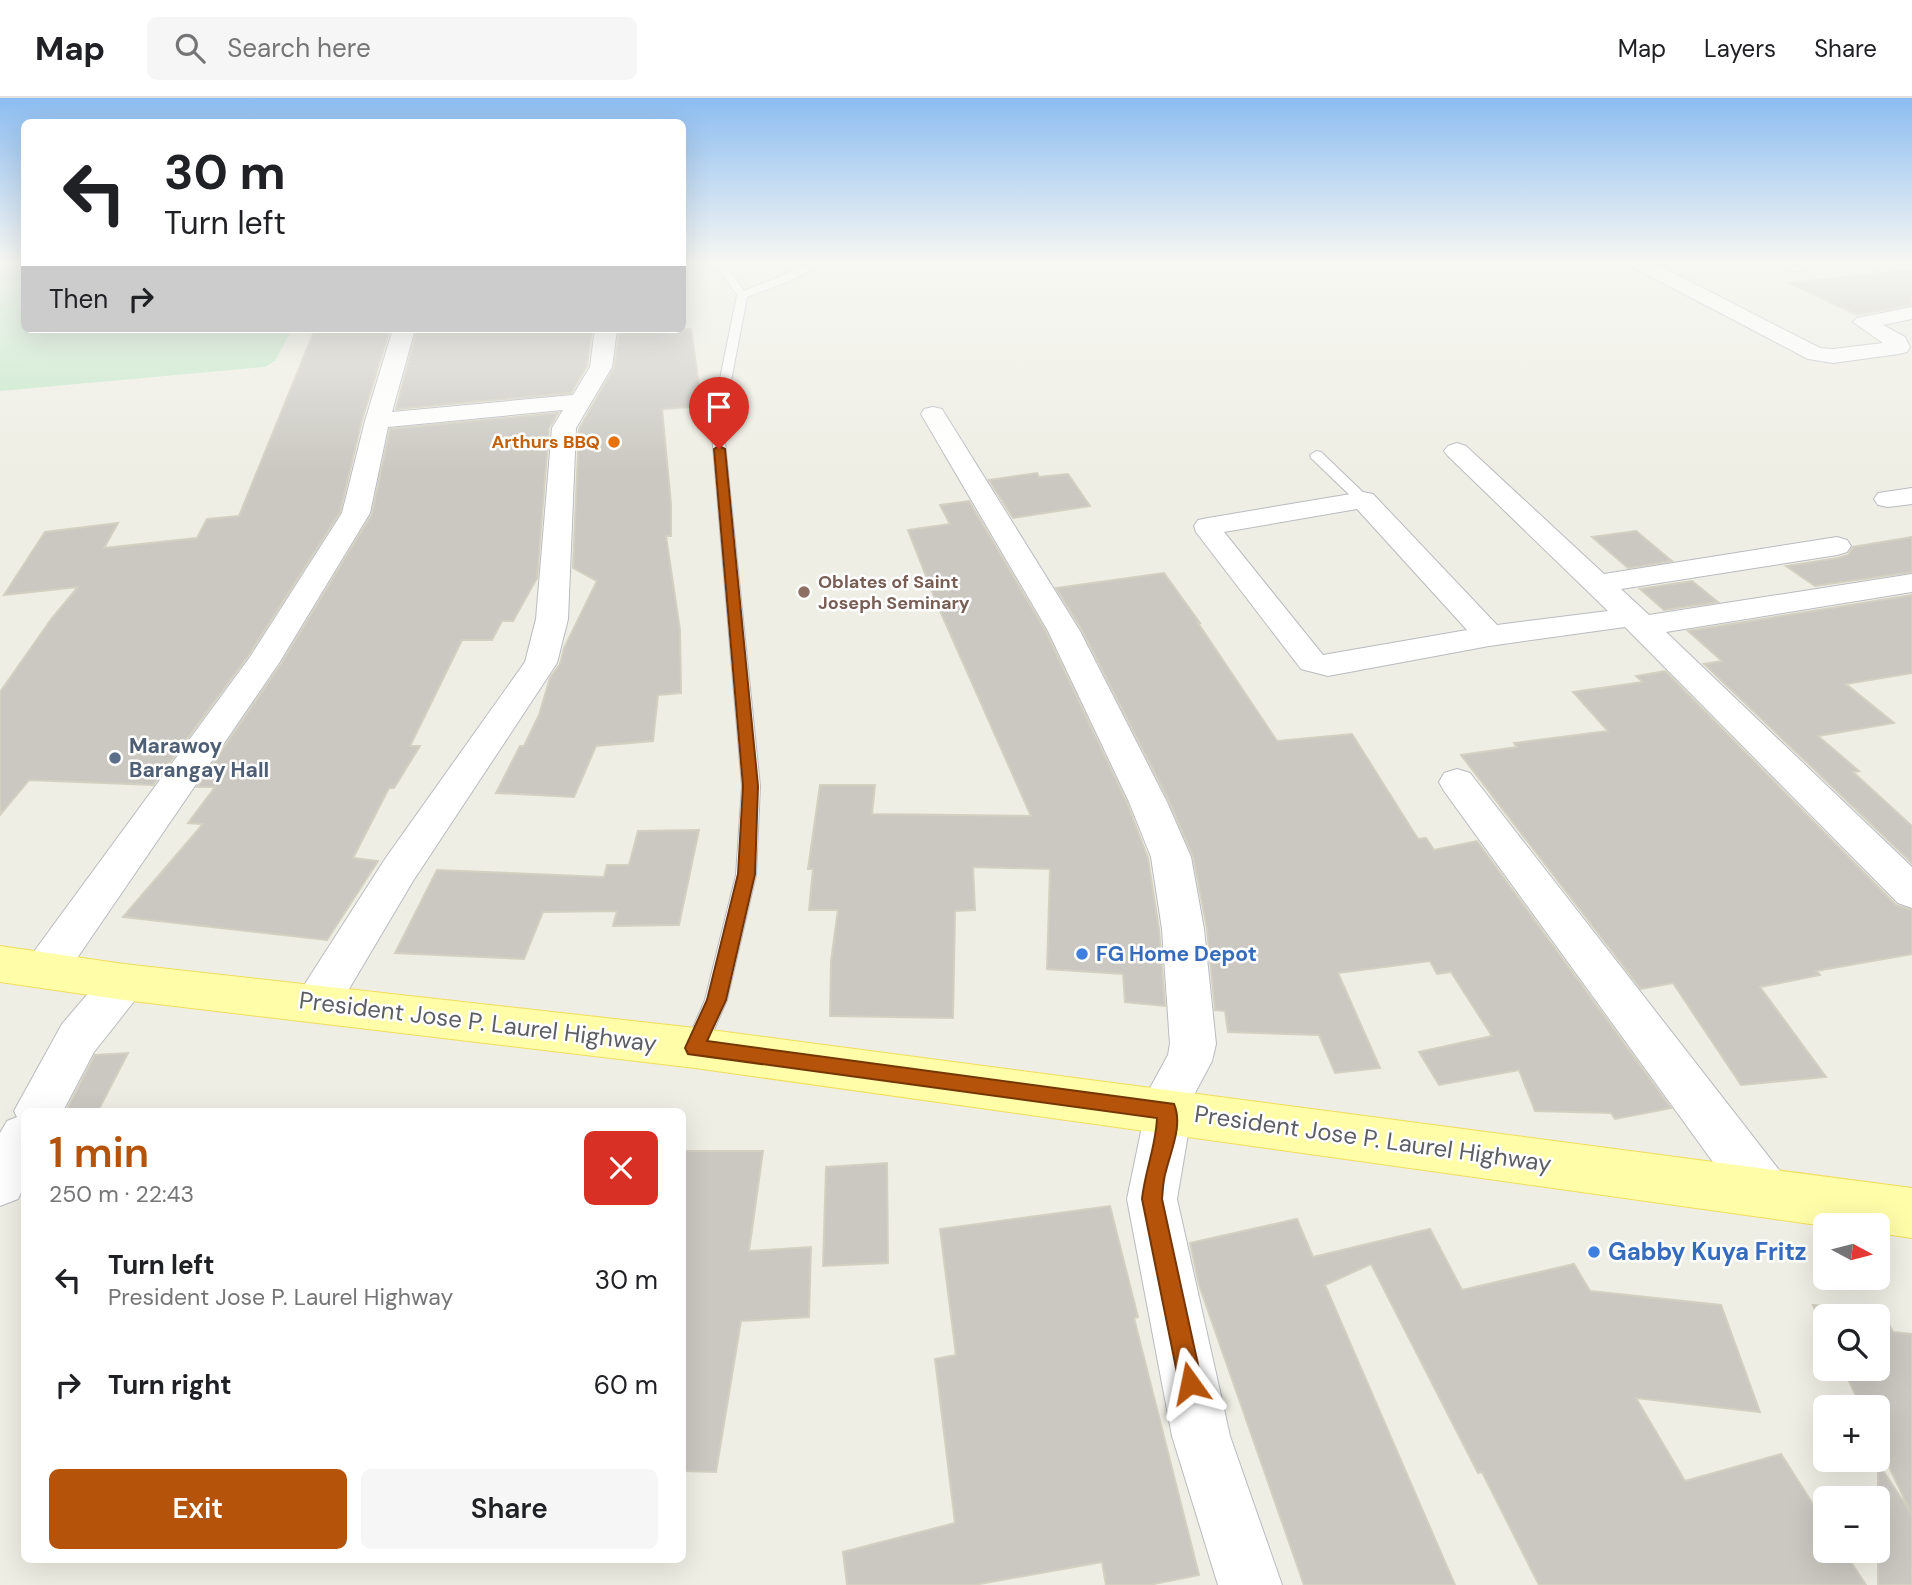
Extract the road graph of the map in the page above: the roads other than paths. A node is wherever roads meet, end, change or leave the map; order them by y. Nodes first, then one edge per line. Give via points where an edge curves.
1 (735, 331) edge
2 (1769, 331) edge
3 (1879, 331) edge
4 (403, 333) edge
5 (605, 333) edge
6 (579, 401) junction
7 (933, 414) dead end
8 (377, 421) junction
9 (1457, 451) dead end
10 (1316, 455) dead end
11 (1363, 499) junction
12 (1837, 546) dead end
13 (1912, 583) edge
14 (1598, 584) junction
15 (1637, 621) junction
16 (1489, 636) junction
17 (1457, 782) dead end
18 (1912, 892) edge
19 (0, 964) edge
20 (45, 970) junction
21 (124, 982) junction
22 (317, 1003) junction
23 (695, 1048) junction
24 (40, 1108) edge
25 (1167, 1111) junction
26 (21, 1143) edge
27 (0, 1182) edge
28 (1765, 1192) junction
29 (1912, 1213) edge
30 (1250, 1585) edge

1 - 23 lane via 717,423 751,786 746,874 716,1000
2 - 3 street via 1823,356 1899,347
4 - 8 street
5 - 6 street via 601,367
6 - 8 street
6 - 22 street via 564,428 552,619 541,663 398,870
7 - 25 street via 1064,631 1171,857 1183,929 1193,1044
8 - 20 street via 356,513 262,663
9 - 14 street
10 - 11 lane
11 - 16 street
11 - 16 street via 1208,526 1312,662 1328,666
12 - 14 street
13 - 15 street
14 - 15 street
15 - 16 street
15 - 18 street
17 - 28 street
19 - 20 main road, President Jose P. Laurel Highway
20 - 21 main road, President Jose P. Laurel Highway
21 - 22 main road, President Jose P. Laurel Highway
21 - 24 street via 78,1038
22 - 23 main road, President Jose P. Laurel Highway
23 - 25 main road, President Jose P. Laurel Highway
25 - 28 main road, President Jose P. Laurel Highway
25 - 30 street via 1152,1199 1201,1436
26 - 27 street
28 - 29 main road, President Jose P. Laurel Highway

